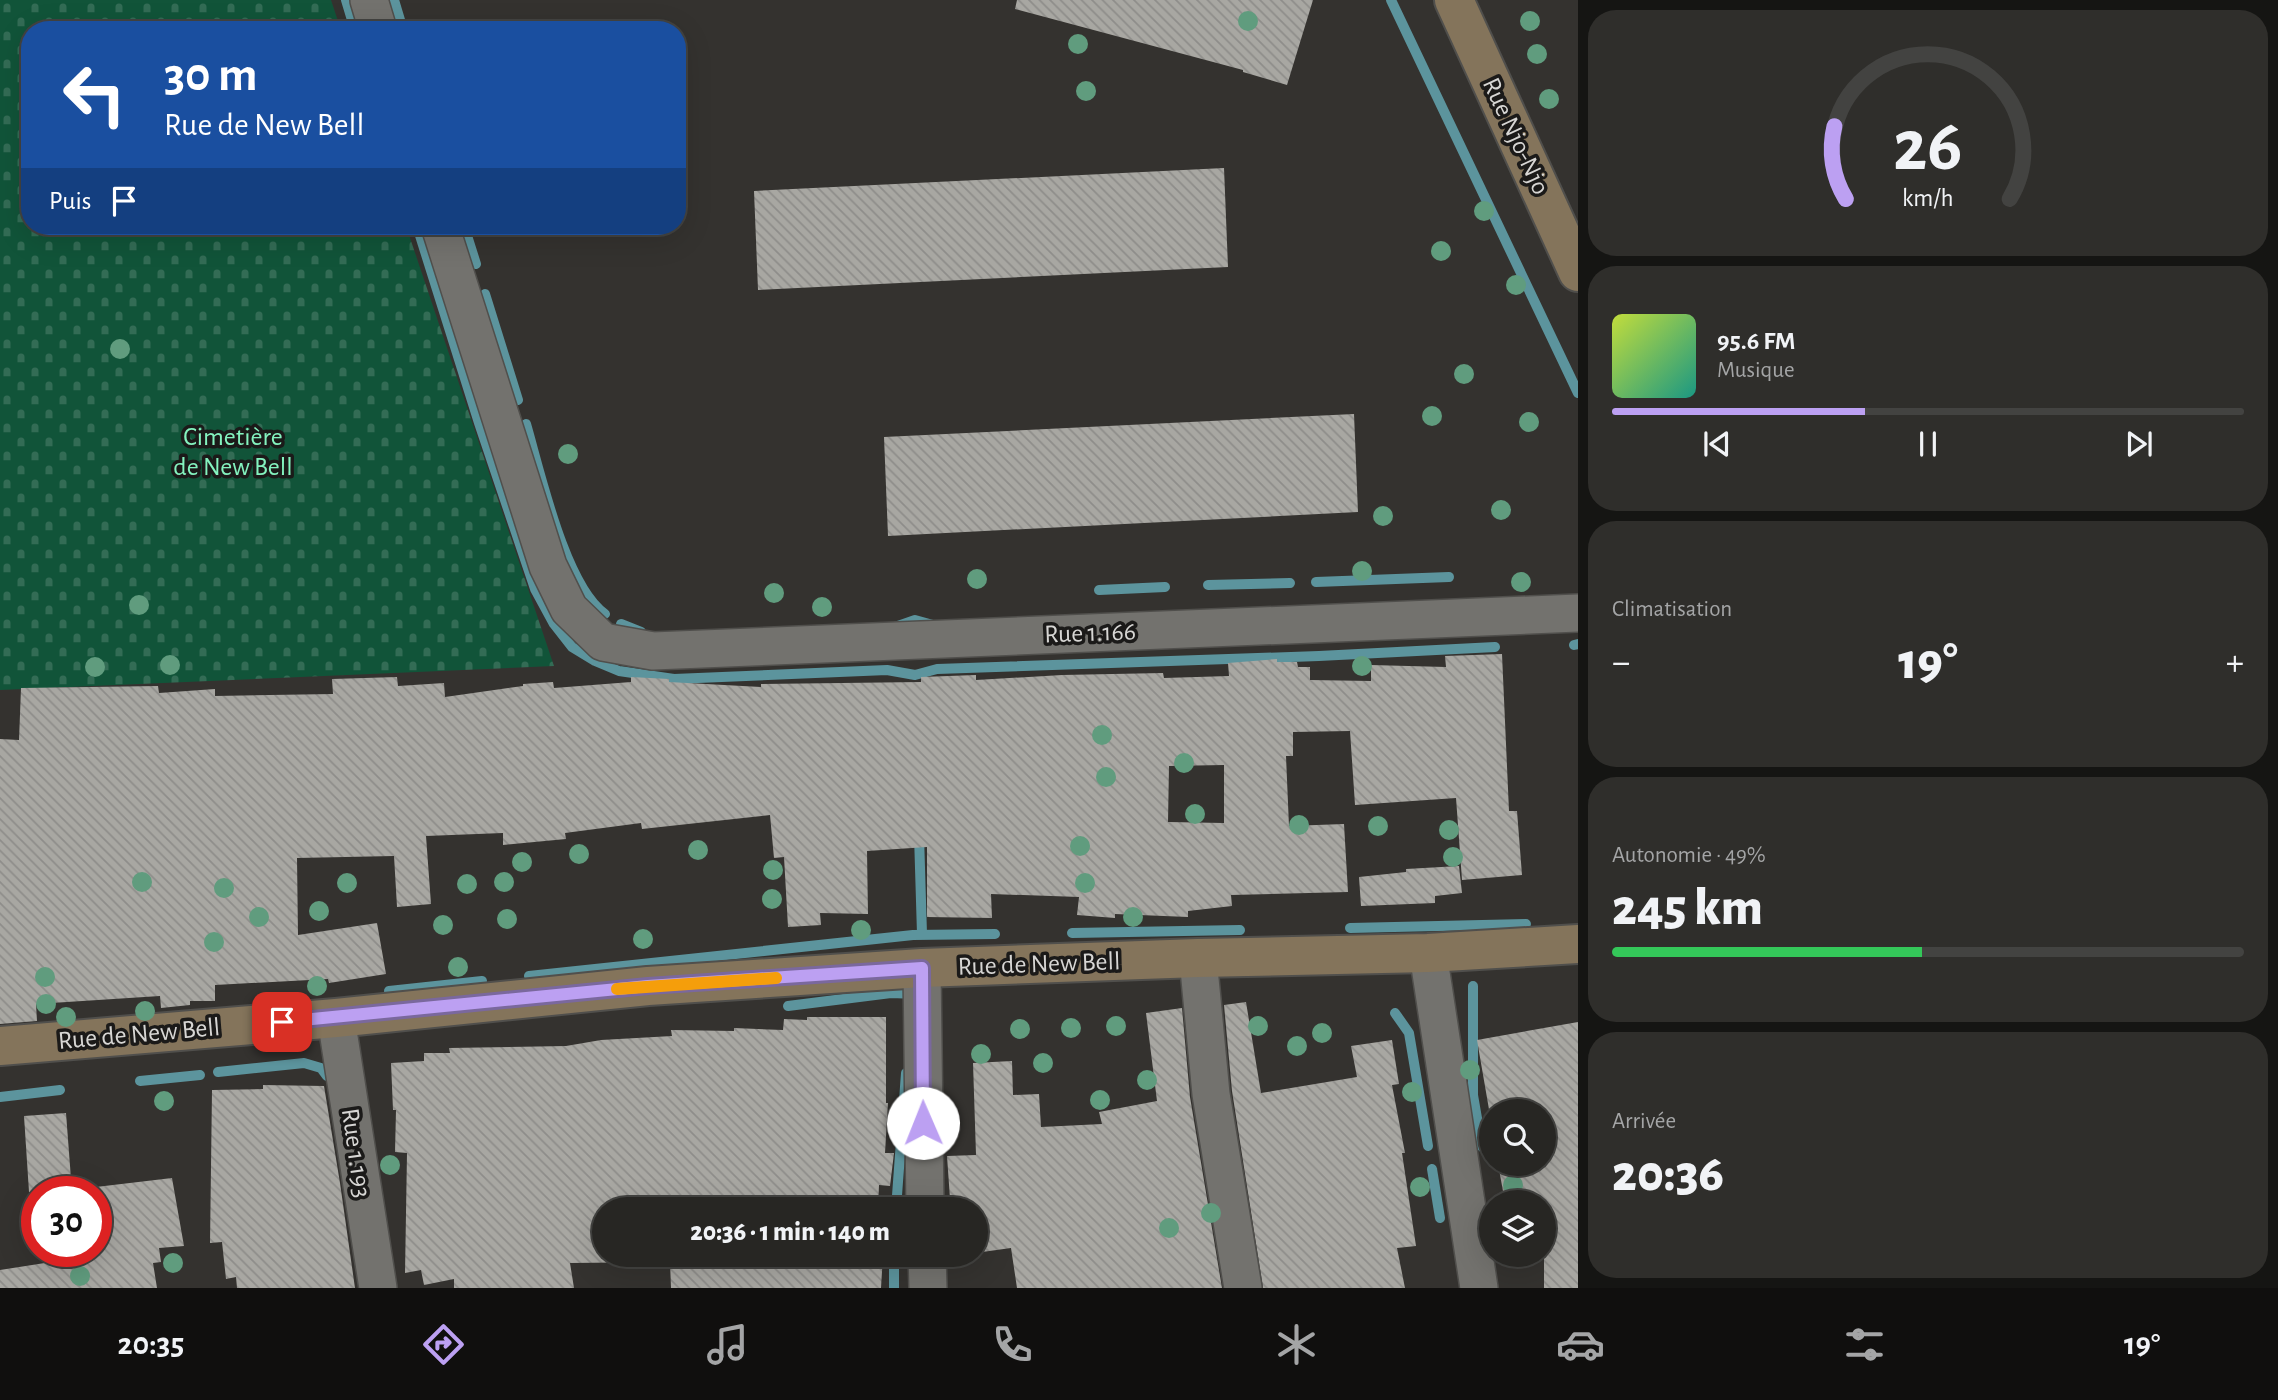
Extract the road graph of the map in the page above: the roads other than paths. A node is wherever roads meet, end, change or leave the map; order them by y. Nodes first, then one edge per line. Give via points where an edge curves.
1 (369, 0) edge
2 (1454, 0) edge
3 (375, 21) edge
4 (443, 235) edge
5 (1578, 272) edge
6 (1578, 613) edge
7 (1578, 944) edge
8 (1428, 953) junction
9 (1198, 957) junction
10 (922, 968) junction
11 (337, 1018) junction
12 (0, 1046) edge
13 (925, 1197) edge
14 (927, 1267) edge
15 (378, 1288) edge
16 (928, 1288) edge
17 (1243, 1288) edge
18 (1479, 1288) edge

1 - 3 street
2 - 5 main road, Rue Njo-Njo
4 - 6 street, Rue 1.166 via 548,566 569,609 603,642 653,651
7 - 8 main road, Rue de New Bell
8 - 9 main road, Rue de New Bell
8 - 18 street
9 - 10 main road, Rue de New Bell
9 - 17 street via 1211,1094
10 - 11 main road, Rue de New Bell via 648,986
10 - 13 street
11 - 12 main road, Rue de New Bell
11 - 15 street, Rue 1.193
14 - 16 street

